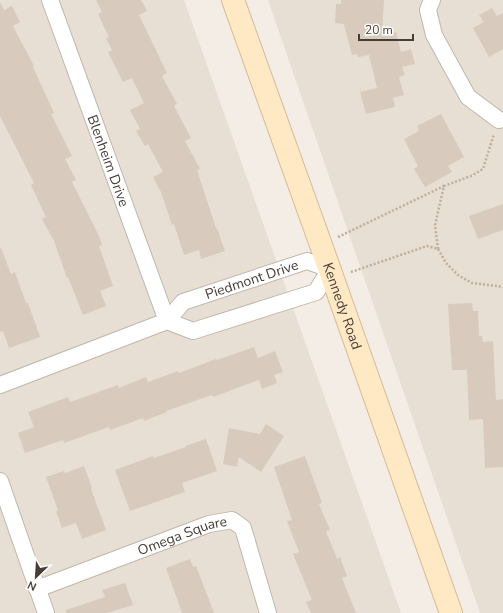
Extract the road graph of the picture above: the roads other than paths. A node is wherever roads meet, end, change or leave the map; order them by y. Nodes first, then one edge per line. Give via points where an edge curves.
1 (50, 0) edge
2 (233, 0) edge
3 (432, 0) edge
4 (499, 120) road end
5 (330, 269) junction
6 (167, 321) junction
7 (0, 384) edge
8 (0, 481) edge
9 (37, 589) junction
10 (46, 613) edge
11 (268, 613) edge
12 (451, 613) edge

1 - 6 street, Blenheim Drive
2 - 5 main road, Kennedy Road
3 - 4 street via 428,10 434,35 468,97
5 - 6 street, Piedmont Drive via 307,261 182,302
5 - 6 street via 316,292 192,330
5 - 12 main road, Kennedy Road
6 - 7 street
8 - 9 street
9 - 10 street
9 - 11 street, Omega Square via 209,524 232,520 243,528

